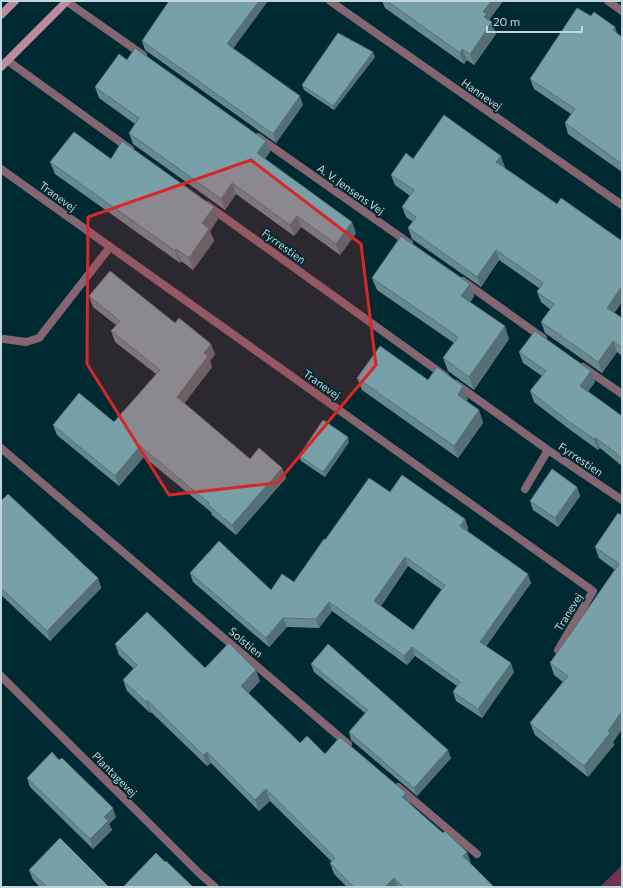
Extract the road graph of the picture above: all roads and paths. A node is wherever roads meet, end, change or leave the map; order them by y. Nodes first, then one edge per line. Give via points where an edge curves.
1 (15, 1) edge
2 (66, 1) edge
3 (330, 1) edge
4 (608, 1) edge
5 (622, 11) edge
6 (1, 15) edge
7 (146, 58) edge
8 (8, 61) junction
9 (1, 67) edge
10 (251, 132) edge
11 (136, 153) edge
12 (1, 170) edge
13 (200, 199) edge
14 (622, 205) edge
15 (110, 247) junction
16 (414, 247) edge
17 (453, 274) edge
18 (4, 339) dead end
19 (550, 343) edge
20 (576, 362) edge
21 (622, 394) edge
22 (1, 448) edge
23 (548, 450) junction
24 (524, 489) dead end
25 (622, 500) edge
26 (558, 650) edge
27 (1, 676) edge
28 (356, 751) edge
29 (392, 782) edge
30 (476, 854) dead end
31 (214, 887) edge

1 - 6 main road
2 - 7 street
2 - 8 main road
3 - 14 street, Hannevej
4 - 5 street
8 - 9 main road
8 - 11 street
10 - 16 street, A. V. Jensens Vej
12 - 15 street, Tranevej
13 - 23 street, Fyrrestien
15 - 18 street via 39,338 26,342
15 - 26 street, Tranevej via 593,591
17 - 19 street
20 - 21 street
22 - 28 street, Solstien
23 - 24 street, Fyrrestien
23 - 25 street, Fyrrestien
27 - 31 street, Plantagevej
29 - 30 street

